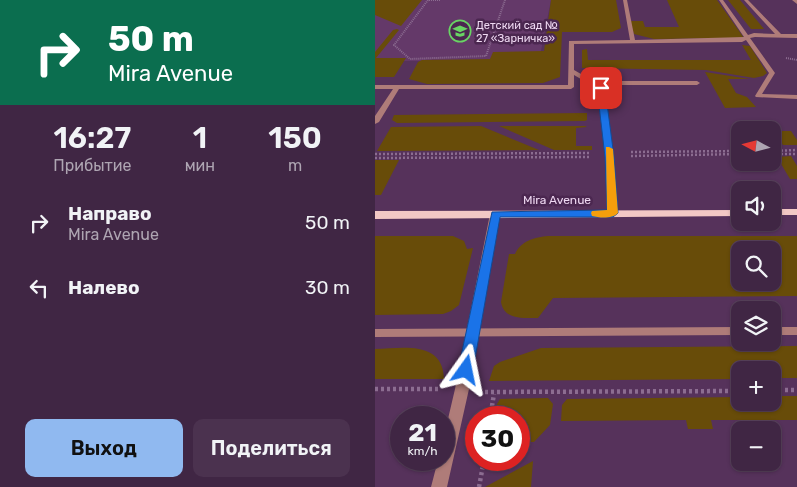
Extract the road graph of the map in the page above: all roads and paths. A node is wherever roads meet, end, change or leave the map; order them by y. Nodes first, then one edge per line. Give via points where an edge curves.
1 (440, 0) edge
2 (505, 0) edge
3 (625, 0) edge
4 (721, 0) edge
5 (746, 0) edge
6 (794, 0) edge
7 (797, 3) edge
8 (779, 36) junction
9 (797, 36) edge
10 (748, 38) junction
11 (633, 41) junction
12 (571, 71) junction
13 (697, 83) dead end
14 (375, 87) edge
15 (397, 87) junction
16 (601, 88) junction
17 (797, 97) edge
18 (375, 122) edge
19 (781, 152) edge
20 (797, 152) edge
21 (731, 153) edge
22 (375, 154) edge
23 (609, 154) junction
24 (375, 158) edge
25 (731, 212) edge
26 (781, 212) edge
27 (797, 212) edge
28 (613, 213) junction
29 (495, 214) junction
30 (375, 215) edge
31 (731, 331) edge
32 (781, 331) edge
33 (797, 331) edge
34 (375, 334) edge
35 (473, 334) junction
36 (375, 389) edge
37 (462, 389) junction
38 (781, 390) edge
39 (797, 390) edge
40 (731, 391) edge
41 (494, 394) junction
42 (492, 406) edge
43 (481, 471) edge
44 (439, 487) edge
45 (479, 487) edge

1 - 2 path via 428,0 393,45 410,59 486,56
3 - 11 street
4 - 10 street
5 - 8 street
6 - 7 street
8 - 9 street
8 - 10 street
10 - 11 street
10 - 17 street via 772,73 758,96
11 - 12 street via 571,42
12 - 15 street via 571,87
12 - 16 street
13 - 16 street via 617,83
14 - 15 street
15 - 18 street
16 - 23 street
19 - 20 path
21 - 23 path
22 - 23 path
23 - 24 path
23 - 28 street
25 - 28 main road, Mira Avenue
26 - 27 main road
28 - 29 main road, Mira Avenue
29 - 30 main road, Mira Avenue
29 - 35 street
31 - 35 street
32 - 33 street
34 - 35 street
35 - 37 street
36 - 37 path
37 - 41 path
37 - 44 street
38 - 39 path
40 - 41 path
41 - 42 path
43 - 45 path

